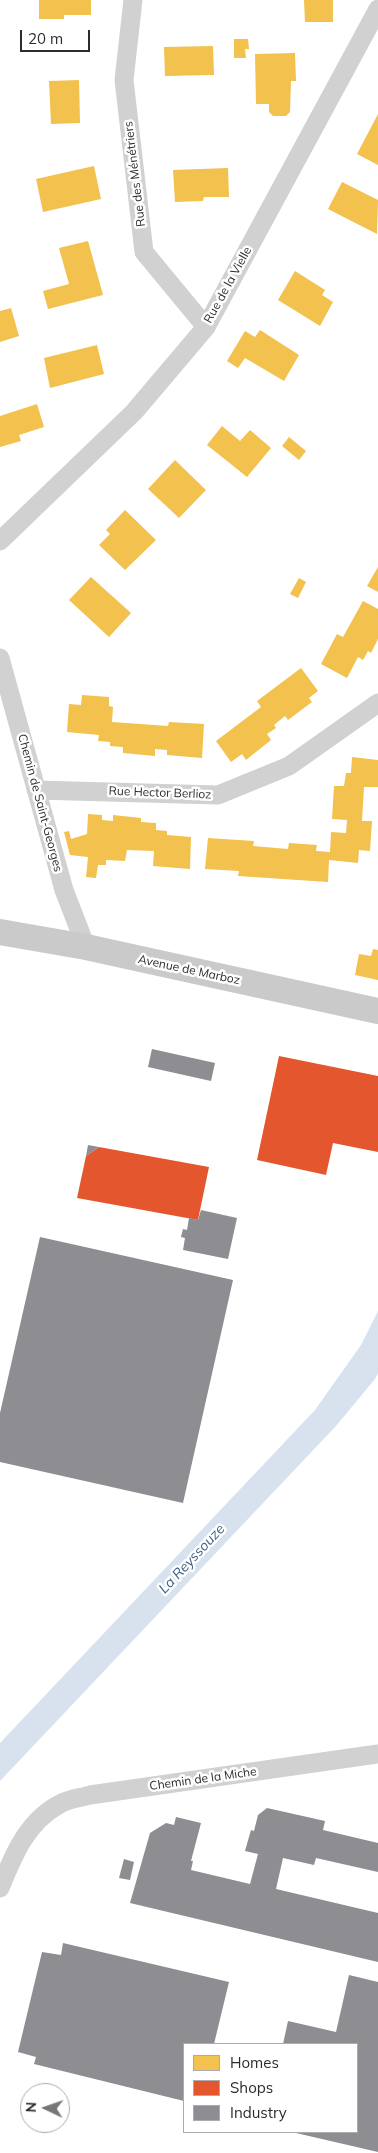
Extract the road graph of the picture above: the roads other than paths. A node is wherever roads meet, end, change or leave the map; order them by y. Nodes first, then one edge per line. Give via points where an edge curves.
1 (133, 0) edge
2 (378, 9) edge
3 (206, 326) junction
4 (0, 541) edge
5 (0, 658) edge
6 (378, 702) edge
7 (36, 790) junction
8 (0, 932) edge
9 (86, 947) junction
10 (378, 1012) edge
11 (378, 1754) edge
12 (0, 1888) edge

1 - 3 street, Rue des Ménétriers via 124,80 144,252
2 - 3 street, Rue de la Vielle
3 - 4 street, Rue de la Vielle via 134,412
5 - 7 street, Chemin de Saint-Georges
6 - 7 street, Rue Hector Berlioz via 289,766 218,795
7 - 9 street, Chemin de Saint-Georges via 64,890
8 - 9 main road, Avenue de Marboz
9 - 10 main road, Avenue de Marboz
11 - 12 street, Chemin de la Miche via 90,1795 60,1803 34,1822 14,1855

